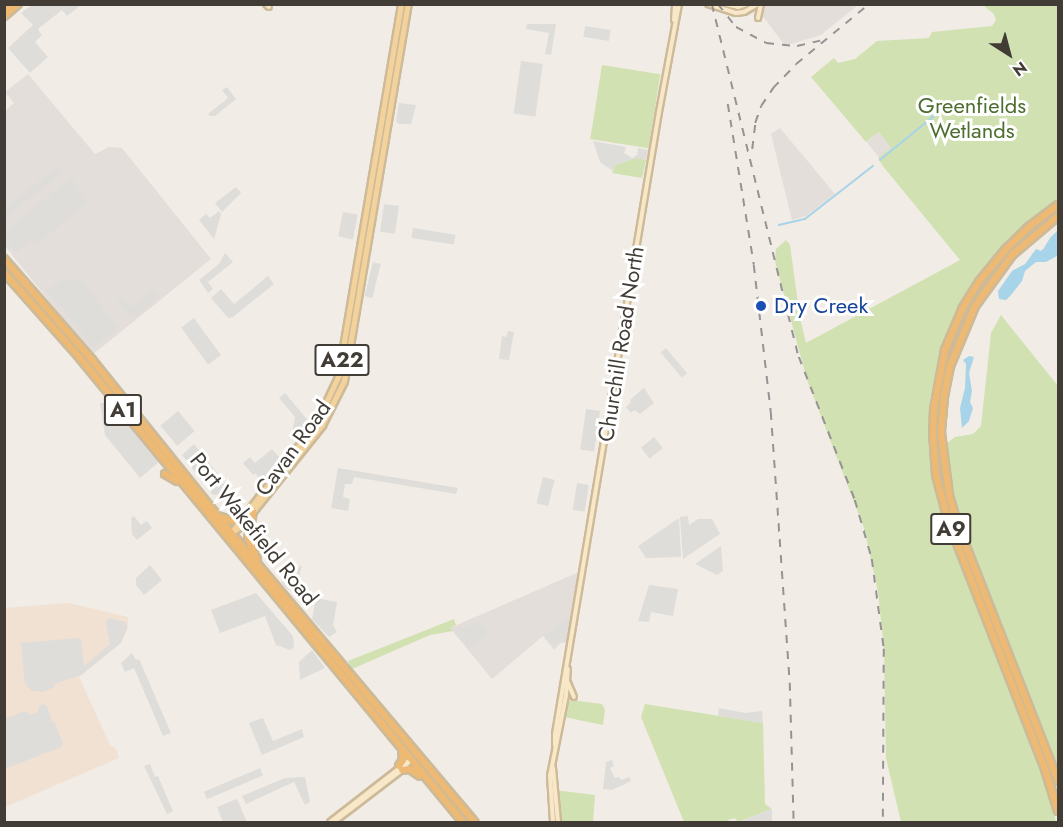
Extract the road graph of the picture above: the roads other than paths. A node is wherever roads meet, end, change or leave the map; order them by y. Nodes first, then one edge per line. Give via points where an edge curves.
1 (11, 4) edge
2 (18, 4) edge
3 (401, 4) edge
4 (408, 4) edge
5 (675, 4) edge
6 (679, 4) edge
7 (708, 4) edge
8 (725, 4) edge
9 (747, 4) edge
10 (759, 4) edge
11 (731, 7) junction
12 (752, 7) edge
13 (4, 10) edge
14 (4, 16) edge
15 (758, 18) dead end
16 (674, 20) junction
17 (1059, 205) edge
18 (1059, 216) edge
19 (4, 259) edge
20 (14, 270) junction
21 (6, 273) edge
22 (355, 283) junction
23 (361, 292) junction
24 (347, 335) junction
25 (354, 336) junction
26 (80, 358) junction
27 (92, 360) junction
28 (94, 375) junction
29 (160, 444) junction
30 (171, 469) junction
31 (165, 474) dead end
32 (185, 487) junction
33 (253, 511) junction
34 (205, 512) junction
35 (218, 515) junction
36 (242, 517) junction
37 (231, 533) junction
38 (242, 554) junction
39 (275, 586) junction
40 (307, 623) junction
41 (312, 639) junction
42 (568, 668) junction
43 (567, 683) junction
44 (574, 697) dead end
45 (383, 715) junction
46 (555, 745) junction
47 (402, 751) junction
48 (410, 760) junction
49 (553, 762) junction
50 (400, 768) junction
51 (433, 774) junction
52 (1059, 781) edge
53 (436, 790) junction
54 (1059, 811) edge
55 (467, 814) junction
56 (332, 822) edge
57 (464, 822) edge
58 (474, 822) edge
59 (553, 822) edge
60 (558, 822) edge

1 - 13 highway
2 - 14 highway
3 - 22 main road, Cavan Road / A22
4 - 23 main road, Cavan Road / A22
5 - 16 street, Churchill Road North
6 - 16 street, Churchill Road North
7 - 12 street via 736,13
8 - 11 street
9 - 11 street
10 - 12 street
10 - 15 street
11 - 12 street
16 - 42 street, Churchill Road North
17 - 54 highway, A9 via 1007,248 963,308 945,350 933,433 936,475 948,520
18 - 52 highway, A9 via 1012,255 975,306 950,366 941,433 947,484 958,526
19 - 20 highway, Port Wakefield Road / A1
20 - 21 highway
20 - 27 highway, Port Wakefield Road / A1
21 - 26 highway, Port Wakefield Road / A1
22 - 23 main road
22 - 24 main road, Cavan Road / A22
23 - 25 main road, Cavan Road / A22
24 - 25 main road
24 - 36 main road, Cavan Road / A22 via 338,378 323,413
25 - 33 main road, Cavan Road / A22 via 347,371 328,416
26 - 27 highway
26 - 28 highway, Port Wakefield Road / A1
27 - 28 highway
27 - 29 highway, Port Wakefield Road / A1
28 - 30 highway, Port Wakefield Road / A1
29 - 30 highway
29 - 35 highway, Port Wakefield Road / A1
30 - 32 highway, Port Wakefield Road / A1
31 - 32 highway
32 - 34 highway, Port Wakefield Road / A1
33 - 37 main road, Cavan Road
33 - 39 highway via 248,527 249,544
34 - 37 highway
34 - 38 highway, Port Wakefield Road / A1
35 - 36 highway via 230,521
35 - 37 highway, Port Wakefield Road / A1
36 - 37 main road, Cavan Road / A22
37 - 38 highway
37 - 39 highway, Port Wakefield Road / A1
38 - 41 highway, Port Wakefield Road / A1
39 - 40 highway, Port Wakefield Road / A1
40 - 41 highway
40 - 45 highway, Port Wakefield Road / A1
41 - 47 highway, Port Wakefield Road / A1
42 - 43 street, Churchill Road North
42 - 46 street, Churchill Road North
43 - 44 street
43 - 46 street, Churchill Road North
45 - 48 highway via 409,752
45 - 51 highway, Port Wakefield Road / A1
46 - 49 street, Churchill Road North
47 - 48 highway, Port Wakefield Road / A1
47 - 50 highway
48 - 50 street
48 - 51 highway
48 - 53 highway, Port Wakefield Road / A1
49 - 59 street, Churchill Road North via 549,785
49 - 60 street, Churchill Road North
50 - 53 highway via 414,771
50 - 56 street
51 - 55 highway, Port Wakefield Road / A1
53 - 57 highway, Port Wakefield Road / A1
55 - 57 highway
55 - 58 highway, Port Wakefield Road / A1

